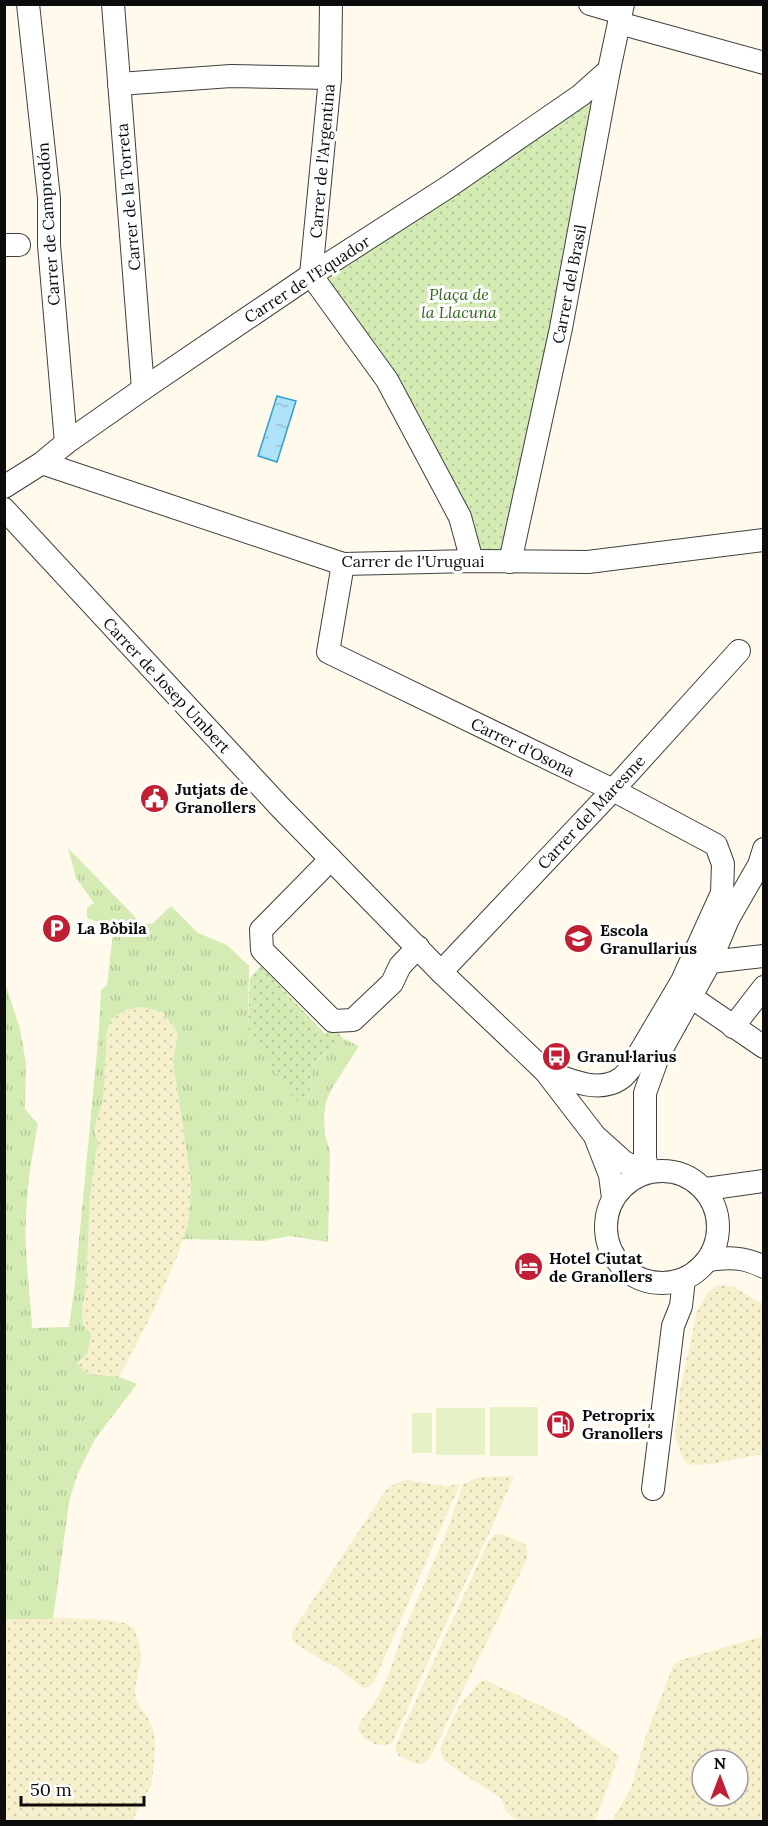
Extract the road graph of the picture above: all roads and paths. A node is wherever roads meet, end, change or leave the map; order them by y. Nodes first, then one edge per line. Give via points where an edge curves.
1 (28, 4) edge
2 (113, 4) edge
3 (331, 4) edge
4 (590, 4) edge
5 (621, 14) edge
6 (764, 63) edge
7 (609, 70) junction
8 (330, 78) junction
9 (119, 84) junction
10 (26, 245) edge
11 (311, 274) junction
12 (143, 389) junction
13 (66, 443) junction
14 (42, 463) junction
15 (4, 487) edge
16 (4, 509) edge
17 (764, 540) edge
18 (472, 561) junction
19 (510, 562) junction
20 (343, 564) junction
21 (739, 651) dead end
22 (613, 790) junction
23 (764, 849) edge
24 (331, 859) junction
25 (722, 893) junction
26 (728, 919) junction
27 (418, 947) junction
28 (764, 956) edge
29 (710, 962) junction
30 (441, 972) junction
31 (764, 987) edge
32 (691, 997) junction
33 (734, 1027) junction
34 (764, 1047) edge
35 (545, 1071) junction
36 (595, 1136) junction
37 (647, 1172) junction
38 (764, 1181) edge
39 (706, 1189) junction
40 (613, 1198) junction
41 (718, 1221) junction
42 (708, 1260) junction
43 (759, 1265) edge
44 (684, 1279) junction
45 (652, 1283) junction
46 (674, 1326) junction
47 (653, 1489) dead end

1 - 10 street, Carrer de Camprodón via 49,198
2 - 9 street, Carrer de la Torreta
3 - 8 street, Carrer de l'Argentina
4 - 5 street
5 - 6 street
5 - 7 street, Carrer del Brasil
7 - 11 street, Carrer de l'Equador via 581,95 448,187
7 - 19 street, Carrer del Brasil via 561,328
8 - 9 street via 231,76
8 - 11 street, Carrer de l'Argentina
9 - 12 street, Carrer de la Torreta
10 - 13 street, Carrer de Camprodón
11 - 12 street, Carrer de l'Equador
11 - 18 street via 387,380 460,517
12 - 13 street, Carrer de l'Equador
13 - 14 street, Carrer de l'Equador
14 - 15 street, Carrer de l'Equador
14 - 20 street, Carrer de l'Uruguai
16 - 24 street, Carrer de Josep Umbert
17 - 19 street, Carrer de l'Uruguai via 588,562
18 - 19 street, Carrer de l'Uruguai
18 - 20 street, Carrer de l'Uruguai
20 - 22 street, Carrer d'Osona via 328,652
21 - 22 street, Carrer del Maresme
22 - 25 street, Carrer d'Osona via 716,845 723,864
22 - 30 street, Carrer del Maresme
23 - 26 street
24 - 27 street, Carrer de Josep Umbert
24 - 27 street via 261,930 262,950 333,1021 353,1020 392,983 400,966
25 - 26 street
25 - 35 street, Carrer de Josep Umbert via 682,981 630,1069 619,1080 603,1085 589,1085
26 - 29 street
27 - 30 street, Carrer de Josep Umbert
28 - 29 street
29 - 32 street
30 - 35 street, Carrer de Josep Umbert
31 - 33 street
32 - 33 street
32 - 37 street via 659,1054 645,1093
33 - 34 street
35 - 36 street, Carrer de Josep Umbert
36 - 37 street via 624,1162
36 - 40 street via 610,1175
37 - 39 street via 684,1175
37 - 40 street via 632,1179
38 - 39 street
39 - 41 street
40 - 45 street via 607,1210 605,1232 610,1251 622,1268
41 - 42 street via 716,1244
41 - 43 street via 730,1239
42 - 43 street via 732,1257
42 - 44 street
44 - 45 street
44 - 46 street
45 - 46 street via 670,1306
46 - 47 street

